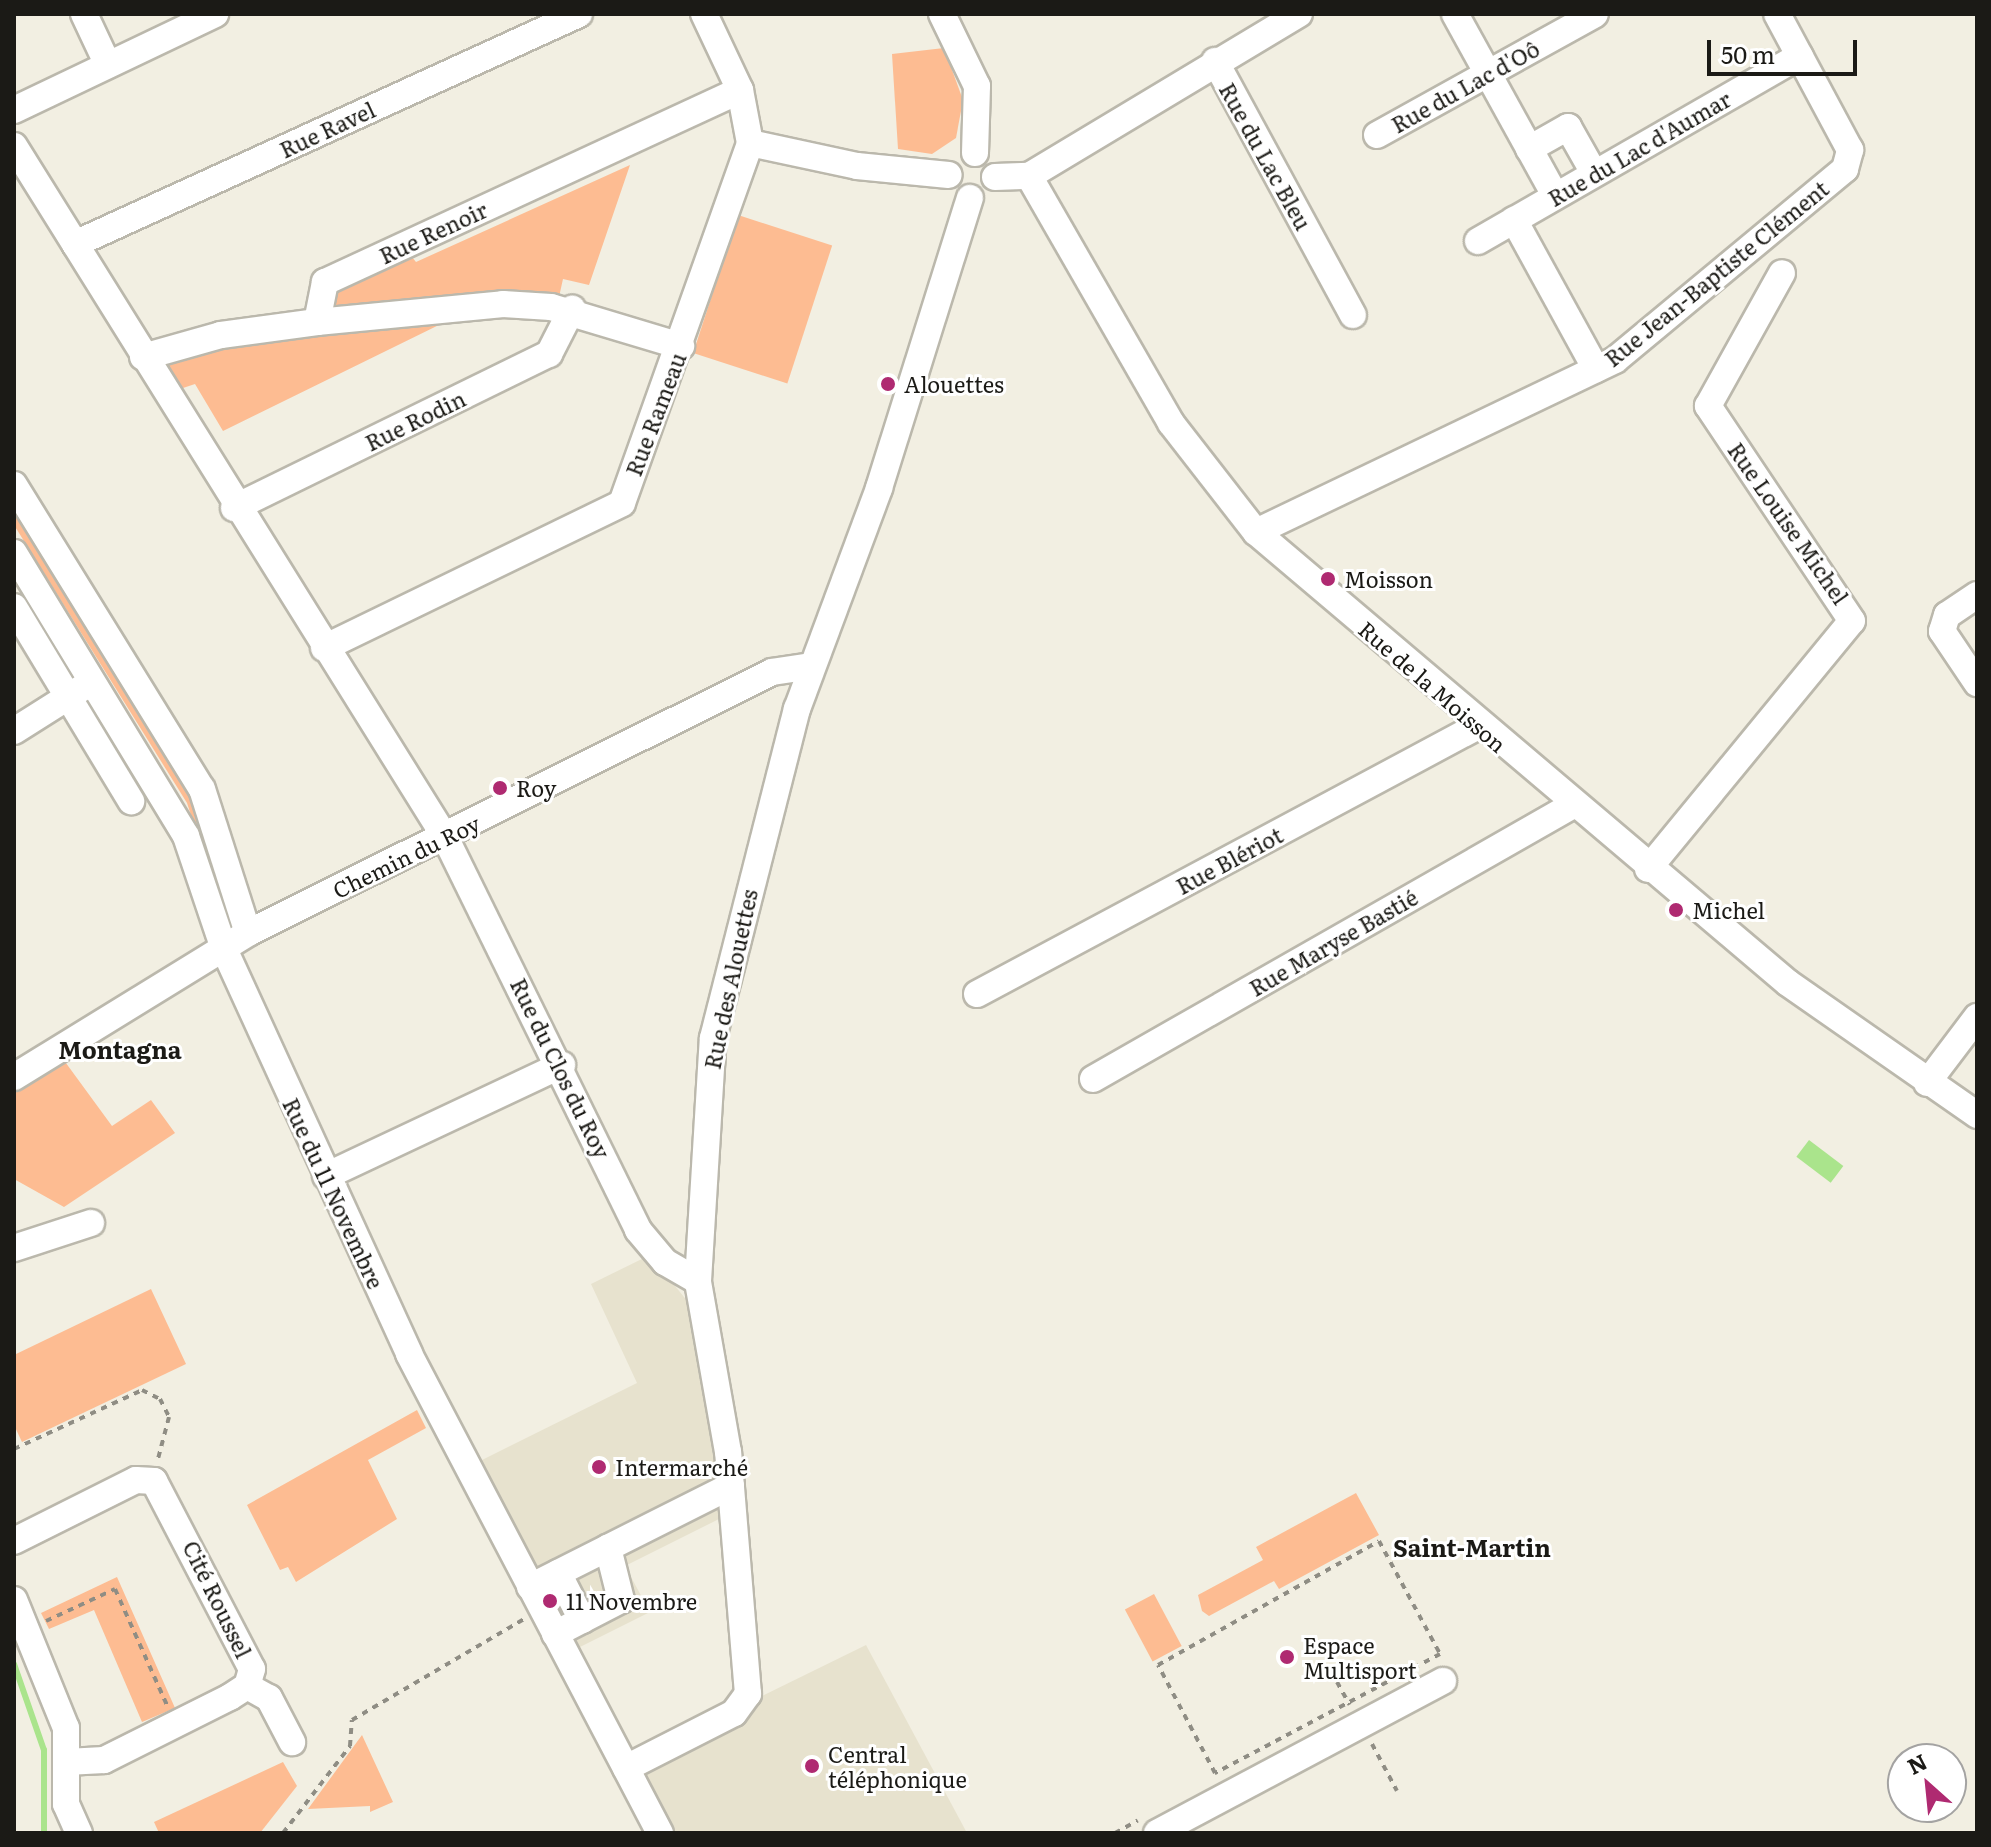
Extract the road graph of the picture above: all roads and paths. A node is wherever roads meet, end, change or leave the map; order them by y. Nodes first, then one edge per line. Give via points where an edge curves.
1 (84, 14) edge
2 (215, 14) edge
3 (579, 14) edge
4 (704, 14) edge
5 (942, 14) edge
6 (1299, 14) edge
7 (1455, 14) edge
8 (1595, 14) edge
9 (1777, 14) edge
10 (1800, 56) junction
11 (1215, 61) junction
12 (108, 65) junction
13 (1488, 74) junction
14 (740, 90) junction
15 (14, 110) edge
16 (1377, 135) dead end
17 (750, 143) junction
18 (14, 146) edge
19 (1529, 149) junction
20 (975, 153) junction
21 (1594, 173) junction
22 (949, 175) junction
23 (1029, 176) junction
24 (995, 177) junction
25 (1555, 195) junction
26 (970, 198) junction
27 (1514, 220) junction
28 (1478, 241) dead end
29 (75, 244) junction
30 (1782, 273) dead end
31 (572, 309) junction
32 (1353, 315) dead end
33 (317, 322) junction
34 (681, 346) junction
35 (143, 357) junction
36 (1596, 369) junction
37 (14, 485) edge
38 (234, 508) junction
39 (1256, 532) junction
40 (14, 553) edge
41 (1977, 595) edge
42 (14, 607) edge
43 (324, 648) junction
44 (812, 666) junction
45 (92, 680) junction
46 (1977, 683) edge
47 (69, 697) junction
48 (1480, 725) junction
49 (14, 731) edge
50 (131, 801) dead end
51 (1573, 805) junction
52 (445, 837) junction
53 (1648, 869) junction
54 (248, 933) junction
55 (224, 949) junction
56 (977, 994) dead end
57 (1977, 1017) edge
58 (562, 1065) junction
59 (14, 1077) edge
60 (1093, 1079) dead end
61 (1927, 1083) junction
62 (1977, 1115) edge
63 (326, 1176) junction
64 (91, 1223) dead end
65 (14, 1248) edge
66 (698, 1281) junction
67 (14, 1449) edge
68 (154, 1481) junction
69 (731, 1486) junction
70 (14, 1541) edge
71 (608, 1548) junction
72 (558, 1573) junction
73 (1310, 1583) joint
74 (536, 1598) junction
75 (14, 1600) edge
76 (582, 1620) junction
77 (25, 1630) junction
78 (555, 1634) junction
79 (1443, 1681) dead end
80 (247, 1686) junction
81 (176, 1724) junction
82 (292, 1742) dead end
83 (71, 1762) junction
84 (626, 1768) junction
85 (79, 1833) edge
86 (283, 1833) edge
87 (660, 1833) edge
88 (1157, 1833) edge

1 - 12 street
2 - 12 street
3 - 29 street, Rue Ravel
4 - 14 street, Rue Rameau
5 - 20 street via 977,86
6 - 11 street
7 - 13 street
8 - 13 street, Rue du Lac d'Oô
9 - 10 street, Rue Jean-Baptiste Clément
10 - 21 street, Rue du Lac d'Aumar
10 - 36 street, Rue Jean-Baptiste Clément via 1850,150 1845,169
11 - 23 street, Rue du Lac Bleu
11 - 32 street, Rue du Lac Bleu
12 - 15 street
13 - 16 street, Rue du Lac d'Oô
13 - 19 street
14 - 17 street, Rue Rameau
14 - 33 street, Rue Renoir via 325,282
17 - 22 street via 857,166
17 - 34 street, Rue Rameau
18 - 29 street
19 - 21 street via 1568,127
19 - 25 street
20 - 22 street via 954,160
20 - 24 street via 987,159
21 - 25 street, Rue du Lac d'Aumar
22 - 26 street via 952,188
23 - 24 street
23 - 39 street, Rue de la Moisson via 1171,423
24 - 26 street via 989,190
25 - 27 street, Rue du Lac d'Aumar
26 - 44 street, Rue des Alouettes via 884,474
27 - 28 street, Rue du Lac d'Aumar
27 - 36 street
29 - 35 street
30 - 53 street, Rue Louise Michel via 1708,406 1852,621
31 - 33 street via 503,304
31 - 34 street
31 - 38 street, Rue Rodin via 549,354
33 - 35 street via 221,335
34 - 43 street, Rue Rameau via 622,503
35 - 38 street
36 - 39 street, Rue Jean-Baptiste Clément
37 - 54 street via 202,789
38 - 43 street
39 - 48 street, Rue de la Moisson
40 - 45 street, Rue du 11 Novembre
41 - 46 street via 1947,615 1942,631
42 - 47 street
43 - 52 street
44 - 52 street, Chemin du Roy via 772,672
44 - 66 street, Rue des Alouettes via 713,1038
45 - 47 street
45 - 55 street, Rue du 11 Novembre via 186,836
47 - 49 street
47 - 50 street
48 - 51 street, Rue de la Moisson
48 - 56 street, Rue Blériot
51 - 53 street, Rue de la Moisson
51 - 60 street, Rue Maryse Bastié
52 - 54 street, Chemin du Roy
52 - 58 street, Rue du Clos du Roy
53 - 61 street, Rue de la Moisson via 1788,983
54 - 55 street, Chemin du Roy
55 - 59 street, Chemin du Roy
55 - 63 street, Rue du 11 Novembre
57 - 61 street
58 - 63 street
58 - 66 street, Rue du Clos du Roy via 638,1230 665,1262
61 - 62 street, Rue de la Moisson
63 - 74 street, Rue du 11 Novembre
64 - 65 street
66 - 69 street, Rue des Alouettes
67 - 68 path via 142,1390 160,1399 169,1417
68 - 70 street via 136,1480
68 - 80 street, Cité Roussel via 252,1669
69 - 71 street
69 - 84 street, Rue des Alouettes via 748,1694 734,1713
71 - 72 street
71 - 76 street via 621,1600
72 - 74 street
72 - 76 street
73 - 73 path via 1308,1577 1379,1541 1440,1654 1215,1773 1158,1665
74 - 78 street, Rue du 11 Novembre
74 - 86 path via 352,1720 350,1746
75 - 77 street
76 - 78 street
77 - 81 path via 115,1589
77 - 83 street via 66,1728
78 - 84 street, Rue du 11 Novembre
79 - 88 street
80 - 81 street, Cité Roussel
80 - 82 street via 269,1698
81 - 83 street, Cité Roussel via 104,1760
83 - 85 street via 66,1804
84 - 87 street, Rue du 11 Novembre

